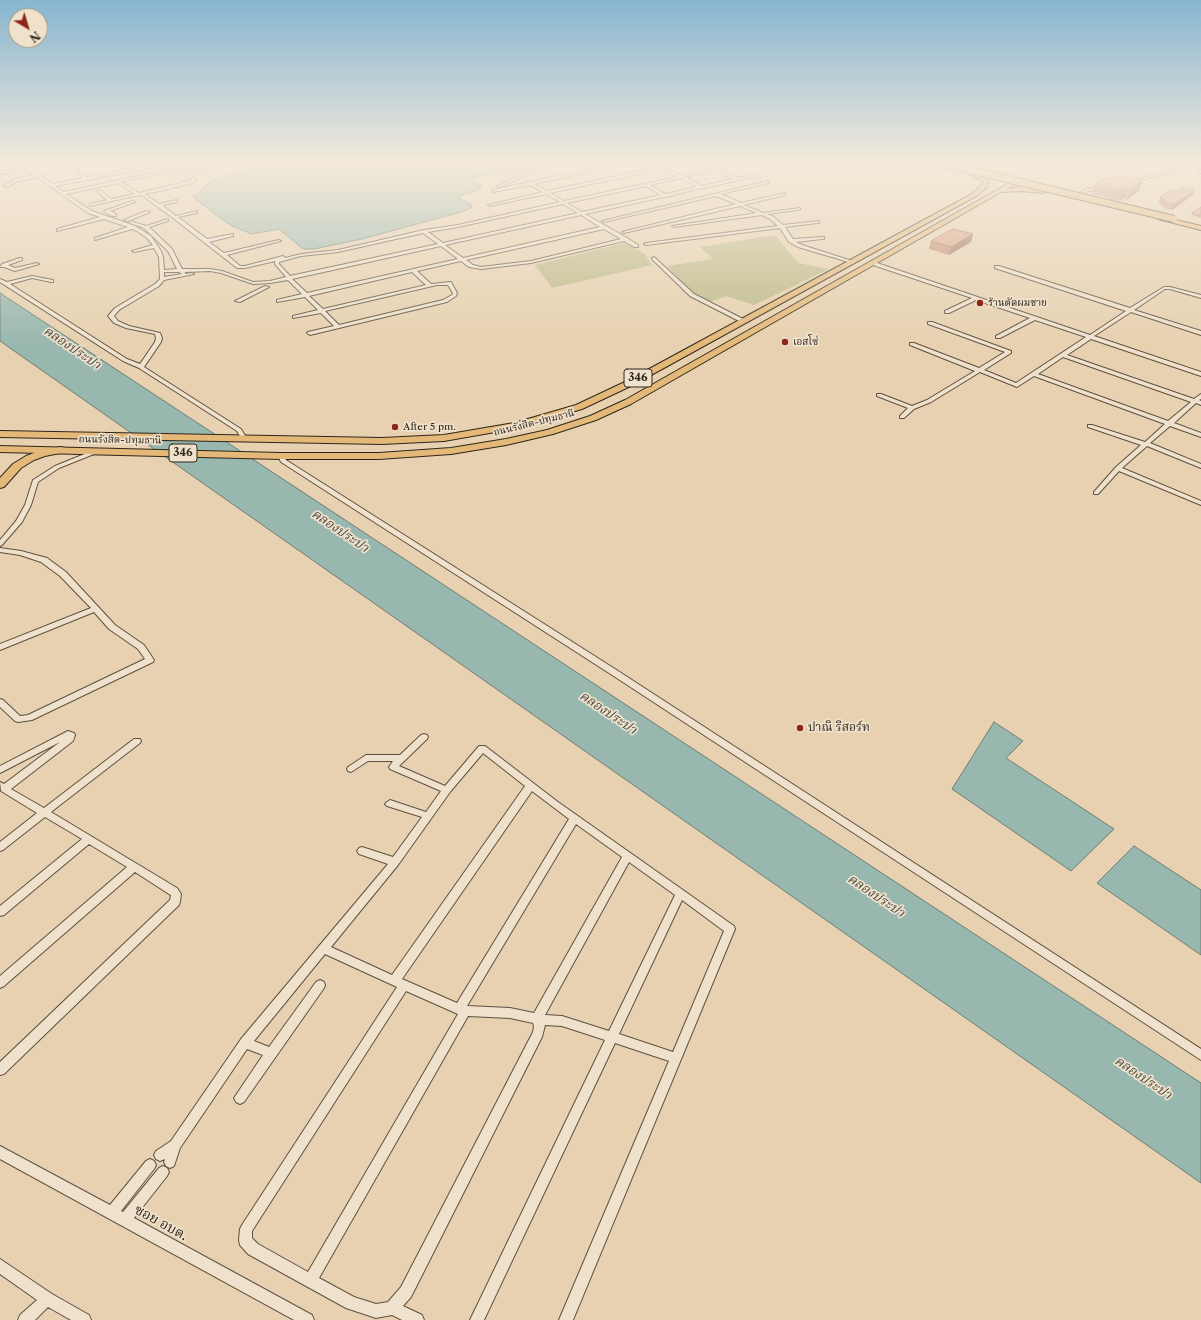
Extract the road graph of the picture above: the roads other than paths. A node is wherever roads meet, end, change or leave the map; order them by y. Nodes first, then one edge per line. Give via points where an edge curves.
1 (82, 224) edge
2 (123, 224) edge
3 (136, 224) edge
4 (156, 224) edge
5 (184, 224) edge
6 (469, 224) edge
7 (536, 224) joint
8 (560, 224) edge
9 (600, 224) edge
10 (665, 224) edge
11 (691, 224) edge
12 (777, 224) edge
13 (802, 224) edge
14 (922, 224) edge
15 (940, 224) edge
16 (1191, 224) edge
17 (779, 226) junction
18 (1201, 226) edge
19 (132, 227) junction
20 (146, 227) junction
21 (606, 227) junction
22 (541, 228) junction
23 (648, 228) junction
24 (59, 230) dead end
25 (424, 231) junction
26 (624, 232) dead end
27 (231, 235) dead end
28 (822, 238) dead end
29 (96, 239) dead end
30 (625, 239) junction
31 (206, 240) junction
32 (279, 241) dead end
33 (790, 241) junction
34 (646, 244) dead end
35 (442, 245) junction
36 (156, 246) junction
37 (636, 246) dead end
38 (448, 249) junction
39 (134, 251) dead end
40 (297, 252) dead end
41 (223, 255) junction
42 (654, 258) dead end
43 (20, 259) dead end
44 (463, 260) junction
45 (872, 263) junction
46 (37, 264) dead end
47 (848, 264) junction
48 (2, 266) edge
49 (997, 267) dead end
50 (180, 270) junction
51 (162, 271) junction
52 (414, 271) junction
53 (184, 275) junction
54 (162, 279) junction
55 (291, 280) junction
56 (818, 280) junction
57 (51, 281) dead end
58 (2, 282) edge
59 (833, 285) junction
60 (430, 286) junction
61 (267, 287) junction
62 (307, 295) junction
63 (976, 298) junction
64 (1201, 298) edge
65 (238, 301) dead end
66 (279, 301) dead end
67 (1131, 310) junction
68 (322, 311) junction
69 (947, 312) dead end
70 (295, 317) dead end
71 (1034, 318) junction
72 (742, 321) junction
73 (930, 323) dead end
74 (338, 326) junction
75 (310, 333) dead end
76 (1201, 333) edge
77 (1090, 336) junction
78 (998, 337) dead end
79 (912, 344) dead end
80 (1063, 355) junction
81 (141, 367) junction
82 (979, 370) junction
83 (1034, 374) junction
84 (1201, 374) edge
85 (879, 395) dead end
86 (1201, 396) edge
87 (1198, 402) edge
88 (912, 408) junction
89 (902, 417) dead end
90 (1170, 423) junction
91 (1090, 426) dead end
92 (0, 434) edge
93 (1201, 435) edge
94 (239, 439) junction
95 (1146, 444) junction
96 (0, 449) edge
97 (61, 450) junction
98 (98, 451) junction
99 (281, 456) junction
100 (1201, 466) edge
101 (1118, 468) junction
102 (0, 485) edge
103 (1096, 492) dead end
104 (1201, 503) edge
105 (0, 544) edge
106 (0, 550) edge
107 (96, 609) junction
108 (0, 646) edge
109 (0, 702) edge
110 (424, 737) dead end
111 (137, 741) dead end
112 (402, 758) junction
113 (351, 769) dead end
114 (0, 770) edge
115 (530, 786) junction
116 (2, 787) edge
117 (447, 790) junction
118 (390, 804) dead end
119 (44, 812) junction
120 (429, 816) junction
121 (575, 818) junction
122 (89, 839) junction
123 (0, 847) edge
124 (362, 851) dead end
125 (627, 856) junction
126 (395, 862) junction
127 (134, 867) junction
128 (680, 894) junction
129 (0, 912) edge
130 (323, 948) junction
131 (0, 983) edge
132 (399, 983) junction
133 (320, 985) dead end
134 (462, 1010) junction
135 (537, 1019) junction
136 (612, 1038) junction
137 (245, 1043) junction
138 (272, 1053) junction
139 (1201, 1055) edge
140 (676, 1058) junction
141 (0, 1070) edge
142 (240, 1098) dead end
143 (175, 1145) junction
144 (0, 1152) edge
145 (160, 1155) dead end
146 (150, 1166) dead end
147 (112, 1213) junction
148 (125, 1220) junction
149 (0, 1266) edge
150 (311, 1280) junction
151 (47, 1299) junction
152 (392, 1308) junction
153 (81, 1319) edge
154 (25, 1320) edge
155 (308, 1320) edge
156 (417, 1320) edge
157 (477, 1320) edge
158 (566, 1320) edge

1 - 24 street
2 - 19 street
3 - 20 street
4 - 20 street
5 - 31 street
6 - 25 street
7 - 22 street
7 - 35 street
8 - 22 street
9 - 21 street
10 - 23 street
11 - 23 street
12 - 17 street
13 - 17 street
14 - 47 main road, ถนนรังสิต-ปทุมธานี / 346
15 - 45 main road, ถนนรังสิต-ปทุมธานี / 346
16 - 18 main road
17 - 33 street
17 - 34 street
19 - 29 street
19 - 36 street via 149,237
20 - 50 street via 170,250
21 - 30 street
21 - 44 street
22 - 38 street
23 - 26 street
25 - 35 street
25 - 55 street via 338,251 306,254 277,261
27 - 31 street
28 - 33 street
30 - 37 street
30 - 44 street via 505,266 477,268
31 - 41 street
32 - 41 street
33 - 47 street via 803,252
35 - 38 street
35 - 55 street
36 - 39 street
36 - 51 street via 161,257
38 - 44 street
38 - 55 street
40 - 41 street via 245,267 237,266
42 - 72 street via 692,295
43 - 48 street
44 - 52 street
45 - 59 main road, ถนนรังสิต-ปทุมธานี / 346
45 - 63 street
46 - 48 street via 15,270
47 - 56 main road, ถนนรังสิต-ปทุมธานี / 346
49 - 67 street
50 - 51 street
50 - 53 street
50 - 55 street via 222,272 253,283
51 - 54 street
52 - 60 street
52 - 62 street
53 - 54 street
53 - 61 street via 209,273 246,285
54 - 81 street via 157,285 117,309 111,316 116,322 128,327 157,333 158,342
55 - 61 street
55 - 62 street
56 - 59 main road
56 - 72 main road, ถนนรังสิต-ปทุมธานี / 346
57 - 58 street via 32,277
58 - 81 street via 125,360
59 - 99 main road, ถนนรังสิต-ปทุมธานี / 346 via 628,402 572,425 528,438 451,451 379,456
60 - 68 street
60 - 74 street via 449,283 454,296 436,304
61 - 65 street
62 - 66 street
62 - 68 street
63 - 69 street
63 - 71 street
64 - 67 street via 1167,288
67 - 76 street
67 - 77 street
68 - 70 street
68 - 74 street
71 - 77 street
71 - 78 street
72 - 94 main road, ถนนรังสิต-ปทุมธานี / 346 via 596,399 565,412 515,426 413,440
73 - 82 street via 1009,352
74 - 75 street
77 - 80 street
77 - 84 street
79 - 82 street
80 - 83 street
80 - 87 street
81 - 94 street via 239,430
82 - 83 street via 1017,385
82 - 88 street
83 - 90 street
85 - 88 street
86 - 87 street
87 - 90 street
88 - 89 street
90 - 93 street
90 - 95 street
91 - 95 street
92 - 94 main road, ถนนรังสิต-ปทุมธานี / 346
95 - 100 street
95 - 101 street
96 - 97 main road, ถนนรังสิต-ปทุมธานี / 346
97 - 98 main road, ถนนรังสิต-ปทุมธานี / 346
97 - 102 highway via 30,458 17,466
98 - 99 main road, ถนนรังสิต-ปทุมธานี / 346
98 - 105 street via 57,467 35,481 28,505 19,522
99 - 139 street via 290,466 612,671
101 - 103 street
101 - 104 street
106 - 107 street via 44,560 63,574
107 - 108 street
107 - 109 street via 112,627 141,647 150,660 29,718 18,719
110 - 112 street
111 - 119 street
112 - 113 street via 366,758
112 - 117 street via 393,767
114 - 116 street via 68,734 72,735 70,739
115 - 117 street via 482,748
115 - 121 street
115 - 132 street
116 - 119 street
117 - 120 street
118 - 120 street
119 - 122 street
119 - 123 street
120 - 126 street
121 - 125 street
121 - 134 street
122 - 127 street
122 - 129 street
124 - 126 street
125 - 128 street
125 - 135 street
126 - 130 street
127 - 131 street
127 - 141 street via 173,891 176,894 175,902
128 - 136 street
128 - 140 street via 730,929
130 - 132 street
130 - 137 street
132 - 134 street
132 - 150 street via 246,1229 245,1240 253,1249
133 - 138 street
134 - 135 street via 510,1013
134 - 150 street
135 - 136 street via 562,1021
135 - 152 street via 540,1026 538,1033 406,1292
136 - 140 street
136 - 157 street
137 - 138 street
137 - 143 street
138 - 142 street
140 - 158 street
143 - 145 street
143 - 148 street via 167,1167
144 - 147 street, ซอย อบต.
146 - 147 street
147 - 148 street, ซอย อบต.
148 - 155 street, ซอย อบต.
149 - 151 street
150 - 152 street via 351,1303 376,1311
151 - 153 street
151 - 154 street
152 - 156 street

